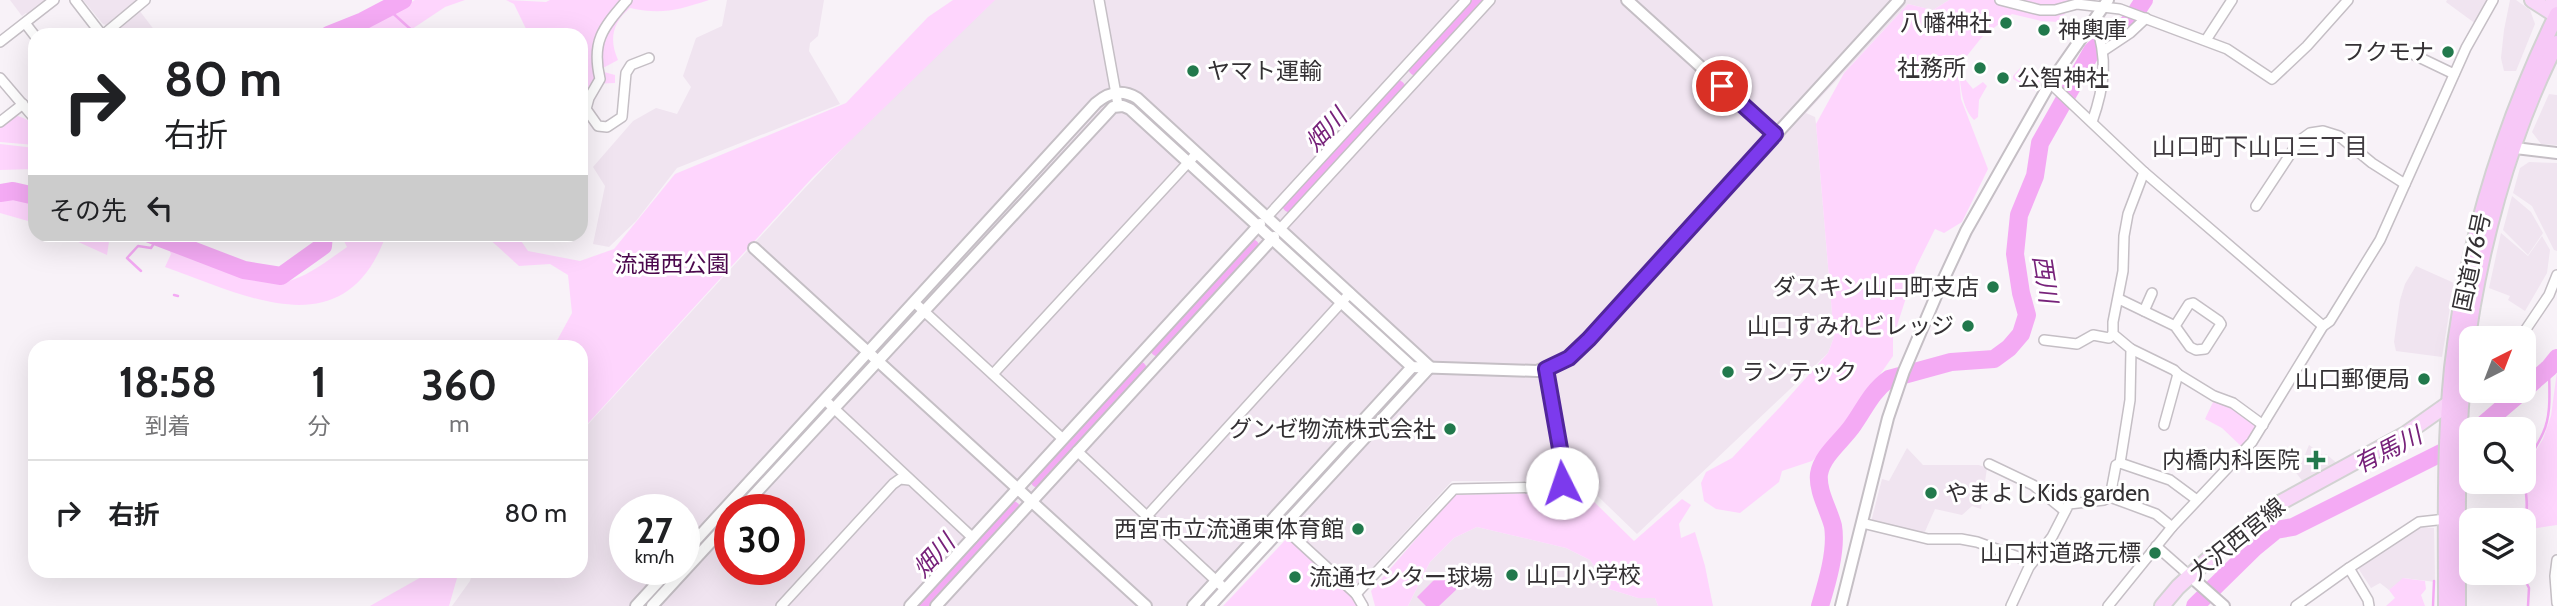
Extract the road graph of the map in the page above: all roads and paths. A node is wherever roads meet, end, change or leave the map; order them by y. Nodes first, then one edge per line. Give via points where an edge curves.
1 (54, 0) edge
2 (75, 0) edge
3 (145, 0) edge
4 (627, 0) edge
5 (1099, 0) edge
6 (1466, 0) edge
7 (1490, 0) edge
8 (1627, 0) edge
9 (1899, 0) edge
10 (2000, 0) edge
11 (2232, 0) edge
12 (2348, 0) edge
13 (2493, 0) edge
14 (2532, 0) edge
15 (2104, 2) edge
16 (2557, 15) edge
17 (2144, 17) junction
18 (2095, 21) junction
19 (24, 23) junction
20 (28, 28) edge
21 (97, 28) edge
22 (111, 28) edge
23 (2206, 40) junction
24 (0, 42) edge
25 (2557, 43) edge
26 (2102, 46) junction
27 (2406, 51) dead end
28 (649, 58) dead end
29 (1398, 73) junction
30 (2454, 74) junction
31 (0, 78) edge
32 (2050, 83) junction
33 (1412, 86) junction
34 (1115, 92) junction
35 (588, 102) edge
36 (23, 104) junction
37 (1118, 105) junction
38 (28, 110) edge
39 (588, 112) edge
40 (0, 122) edge
41 (2092, 122) junction
42 (1775, 134) junction
43 (2507, 147) junction
44 (1197, 153) junction
45 (2557, 153) edge
46 (1188, 163) junction
47 (2144, 172) junction
48 (2405, 184) junction
49 (2256, 206) dead end
50 (1267, 217) junction
51 (1258, 226) junction
52 (1280, 229) junction
53 (1271, 240) junction
54 (754, 247) dead end
55 (2557, 275) edge
56 (1350, 293) junction
57 (2152, 293) dead end
58 (2119, 299) junction
59 (914, 302) junction
60 (1341, 303) junction
61 (923, 310) junction
62 (2144, 311) junction
63 (2175, 326) junction
64 (2323, 326) junction
65 (2461, 326) edge
66 (2528, 326) edge
67 (2113, 334) junction
68 (2044, 340) dead end
69 (2131, 349) junction
70 (868, 352) junction
71 (1142, 352) junction
72 (877, 361) junction
73 (1156, 364) junction
74 (1412, 367) junction
75 (1430, 367) junction
76 (1546, 369) junction
77 (993, 374) junction
78 (2178, 374) junction
79 (825, 400) junction
80 (2459, 400) edge
81 (834, 408) junction
82 (2164, 425) dead end
83 (2263, 425) junction
84 (1063, 439) junction
85 (1077, 451) junction
86 (2120, 463) junction
87 (1989, 464) dead end
88 (2452, 464) junction
89 (909, 480) junction
90 (1018, 488) junction
91 (755, 494) edge
92 (2110, 497) junction
93 (2197, 500) junction
94 (1032, 501) junction
95 (2065, 511) junction
96 (1147, 516) junction
97 (2446, 519) junction
98 (1862, 523) junction
99 (1283, 527) junction
100 (2172, 527) junction
101 (700, 536) edge
102 (973, 538) junction
103 (714, 539) edge
104 (2156, 546) junction
105 (2557, 561) edge
106 (2032, 562) junction
107 (2349, 568) junction
108 (2192, 578) junction
109 (1216, 580) junction
110 (655, 585) edge
111 (1225, 589) junction
112 (1356, 594) junction
113 (2557, 603) edge
114 (2223, 605) edge
115 (636, 606) edge
116 (652, 606) edge
117 (781, 606) edge
118 (911, 606) edge
119 (936, 606) edge
120 (1146, 606) edge
121 (1193, 606) edge
122 (1210, 606) edge
123 (1363, 606) edge
124 (1842, 606) edge
125 (2011, 606) edge
126 (2108, 606) edge
127 (2162, 606) edge
128 (2296, 606) edge
129 (2369, 606) edge
130 (2446, 606) edge
131 (2458, 606) edge

1 - 19 street
2 - 21 street
3 - 22 street
4 - 35 street via 599,37 596,60 600,79
5 - 34 street
6 - 29 street
7 - 33 street
8 - 42 street
9 - 42 street
10 - 15 street via 2040,10
11 - 23 street
12 - 23 street via 2272,79
13 - 30 street
14 - 16 main road
15 - 17 street
15 - 18 street
16 - 43 highway, 国道176号 via 2519,98
17 - 23 street
17 - 26 street via 2130,33
18 - 26 street
18 - 32 street
19 - 20 street
19 - 24 street
25 - 43 highway, 国道176号
26 - 41 street via 2105,76
27 - 30 street
28 - 39 street via 631,65 626,73 622,117 607,127 598,126
29 - 33 street
29 - 50 street
30 - 48 street
31 - 36 street
32 - 41 street
32 - 98 street via 1966,230 1904,371
33 - 52 street
34 - 37 street
34 - 44 street via 1137,98
34 - 59 street via 1096,103
36 - 38 street
36 - 40 street
37 - 46 street via 1130,108
37 - 61 street via 1107,110
41 - 47 street
42 - 76 street via 1589,339 1569,358
43 - 45 street
43 - 65 highway, 国道176号 via 2473,245
44 - 46 street
44 - 50 street
46 - 51 street
46 - 77 street
47 - 58 street via 2124,236
47 - 64 street
48 - 49 street via 2339,136 2323,131 2298,141
48 - 64 street via 2380,240
50 - 51 street
50 - 52 street
51 - 53 street
51 - 71 street
52 - 53 street
52 - 56 street
53 - 60 street
53 - 73 street
54 - 70 street
55 - 66 street
56 - 60 street
56 - 75 street
57 - 62 street
58 - 62 street
58 - 67 street
59 - 61 street
59 - 70 street
60 - 74 street
60 - 96 street
61 - 72 street
61 - 77 street
62 - 63 street
63 - 63 street via 2193,303 2221,324 2205,349 2196,350
64 - 83 street
67 - 68 street via 2109,338 2094,335 2077,344
67 - 69 street
69 - 78 street
69 - 86 street via 2130,400
70 - 72 street
70 - 79 street
71 - 73 street
71 - 84 street
72 - 81 street
72 - 90 street
73 - 85 street
74 - 75 street
74 - 109 street
75 - 76 street
75 - 99 street
76 - 112 street via 1565,477 1562,483 1557,487 1454,489
77 - 84 street
78 - 82 street
78 - 83 street
79 - 81 street
79 - 101 street
80 - 88 highway, 国道176号
80 - 108 main road, 大沢西宮線 via 2276,505
81 - 89 street
81 - 91 street
83 - 93 street
84 - 90 street
85 - 94 street
85 - 96 street
86 - 92 street
86 - 93 street via 2170,480
87 - 95 street via 2033,485
88 - 97 highway, 国道176号
88 - 131 highway, 国道176号
89 - 102 street
89 - 117 street via 893,484
90 - 94 street
90 - 102 street
92 - 95 street via 2069,504
92 - 100 street via 2155,514
93 - 100 street
94 - 119 street
94 - 120 street
95 - 106 street
96 - 109 street
97 - 107 street via 2419,522
97 - 130 highway, 国道176号
98 - 106 street via 1928,539 1977,542
98 - 124 street
99 - 111 street
99 - 112 street
100 - 104 street
102 - 118 street
103 - 116 street
104 - 108 street
104 - 126 street
105 - 113 street
106 - 125 street
107 - 128 street
107 - 129 street
108 - 114 street
108 - 127 main road, 大沢西宮線
109 - 111 street
109 - 121 street
110 - 115 street
111 - 122 street
112 - 123 street

